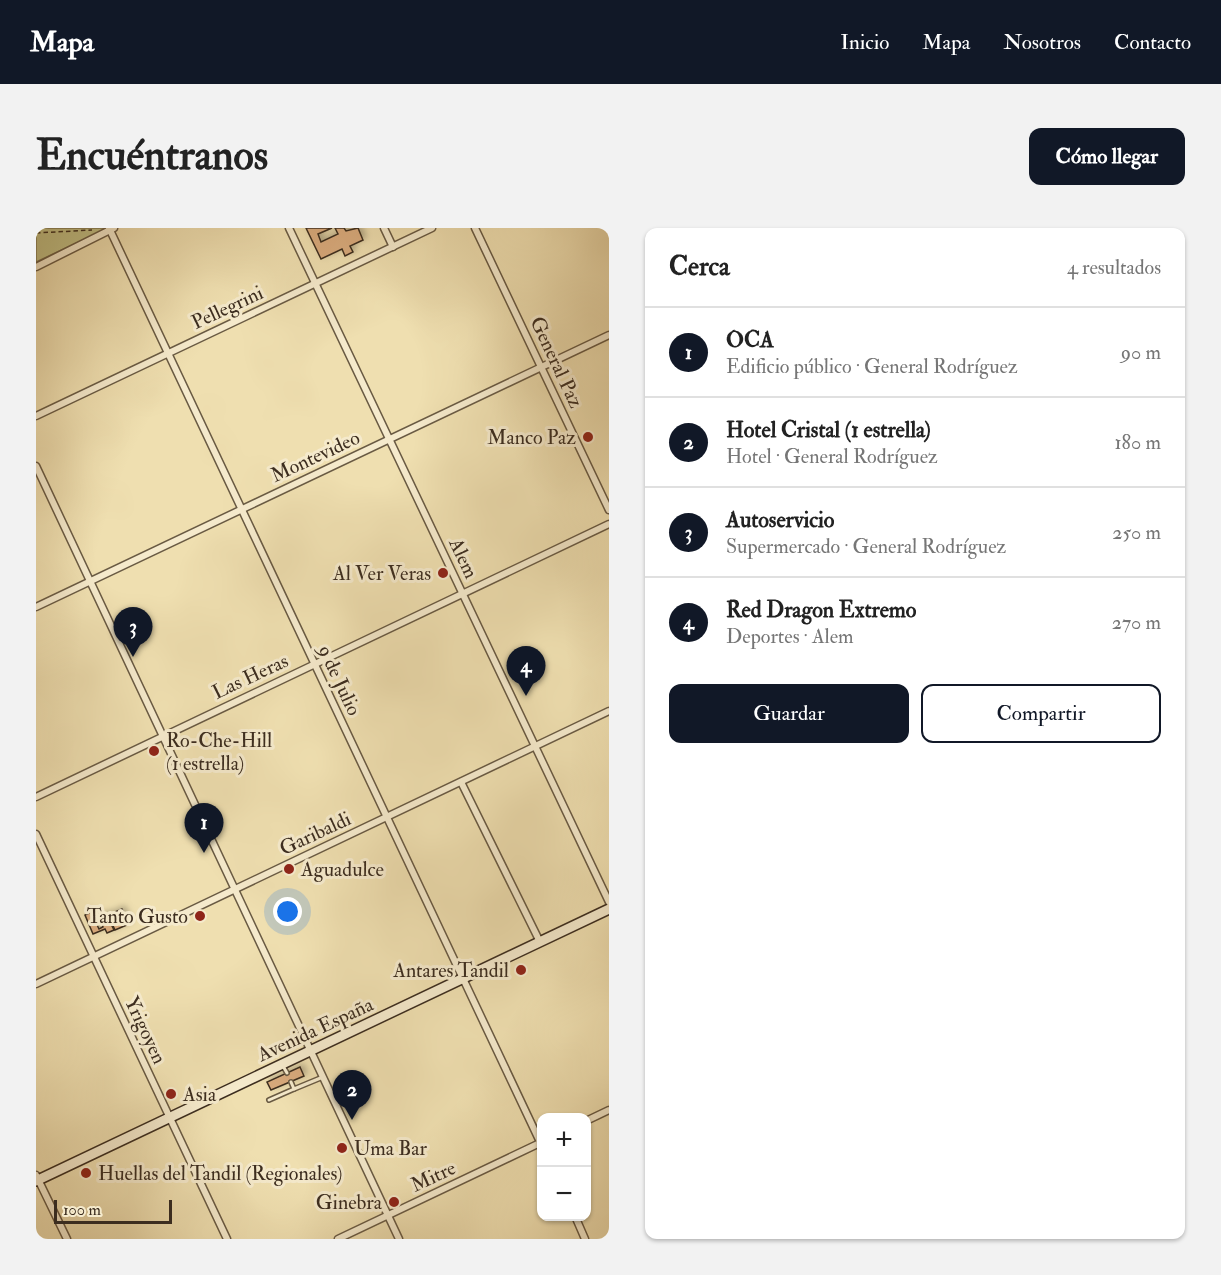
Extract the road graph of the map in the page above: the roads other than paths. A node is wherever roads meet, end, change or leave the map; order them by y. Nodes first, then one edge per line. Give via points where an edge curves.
1 (289, 228) edge
2 (384, 228) edge
3 (432, 228) edge
4 (475, 228) edge
5 (111, 229) edge
6 (393, 247) junction
7 (36, 267) edge
8 (315, 284) junction
9 (609, 335) edge
10 (168, 354) junction
11 (541, 367) junction
12 (36, 417) edge
13 (389, 439) junction
14 (36, 466) edge
15 (241, 509) junction
16 (609, 510) edge
17 (609, 524) edge
18 (90, 581) junction
19 (463, 594) junction
20 (36, 607) edge
21 (314, 664) junction
22 (609, 711) edge
23 (163, 736) junction
24 (535, 747) junction
25 (461, 782) junction
26 (36, 796) edge
27 (386, 817) junction
28 (36, 834) edge
29 (235, 889) junction
30 (609, 902) edge
31 (609, 909) edge
32 (540, 942) junction
33 (94, 956) junction
34 (463, 979) junction
35 (36, 984) edge
36 (311, 1051) junction
37 (323, 1077) junction
38 (291, 1082) dead end
39 (294, 1089) junction
40 (269, 1100) dead end
41 (609, 1110) edge
42 (168, 1117) junction
43 (591, 1119) edge
44 (537, 1136) edge
45 (537, 1146) edge
46 (37, 1179) edge
47 (388, 1215) junction
48 (577, 1221) edge
49 (67, 1239) edge
50 (227, 1239) edge
51 (338, 1239) edge
52 (399, 1239) edge
53 (585, 1239) edge

1 - 8 street, Alem
2 - 6 street
3 - 6 street, Pellegrini
4 - 11 street, General Paz
5 - 7 street
5 - 10 street, 9 de Julio
6 - 8 street, Pellegrini
8 - 10 street, Pellegrini
8 - 13 street, Alem
9 - 11 street, Montevideo
10 - 12 street, Pellegrini
10 - 15 street, 9 de Julio
11 - 13 street, Montevideo
11 - 16 street, General Paz
13 - 15 street, Montevideo
13 - 19 street, Alem
14 - 18 street
15 - 18 street, Montevideo
15 - 21 street, 9 de Julio
17 - 19 street, Las Heras
18 - 20 street, Montevideo
18 - 23 street
19 - 21 street, Las Heras
19 - 24 street, Alem
21 - 23 street, Las Heras
21 - 27 street, 9 de Julio
22 - 24 street, Garibaldi
23 - 26 street, Las Heras
23 - 29 street
24 - 25 street, Garibaldi
24 - 30 street, Alem
25 - 27 street, Garibaldi
25 - 32 street
27 - 29 street, Garibaldi
27 - 34 street, 9 de Julio
28 - 33 street, Yrigoyen
29 - 33 street, Garibaldi
29 - 36 street
31 - 32 main road, Avenida España
32 - 34 main road, Avenida España
33 - 35 street, Garibaldi
33 - 42 street, Yrigoyen
34 - 36 main road, Avenida España
34 - 44 street, 9 de Julio
36 - 37 street
36 - 42 main road, Avenida España via 285,1069
37 - 39 lane
37 - 47 street
38 - 39 lane
39 - 40 lane
41 - 43 street
42 - 46 main road, Avenida España
42 - 50 street, Yrigoyen
45 - 47 street, Mitre
46 - 49 street
47 - 51 street, Mitre
47 - 52 street
48 - 53 street

